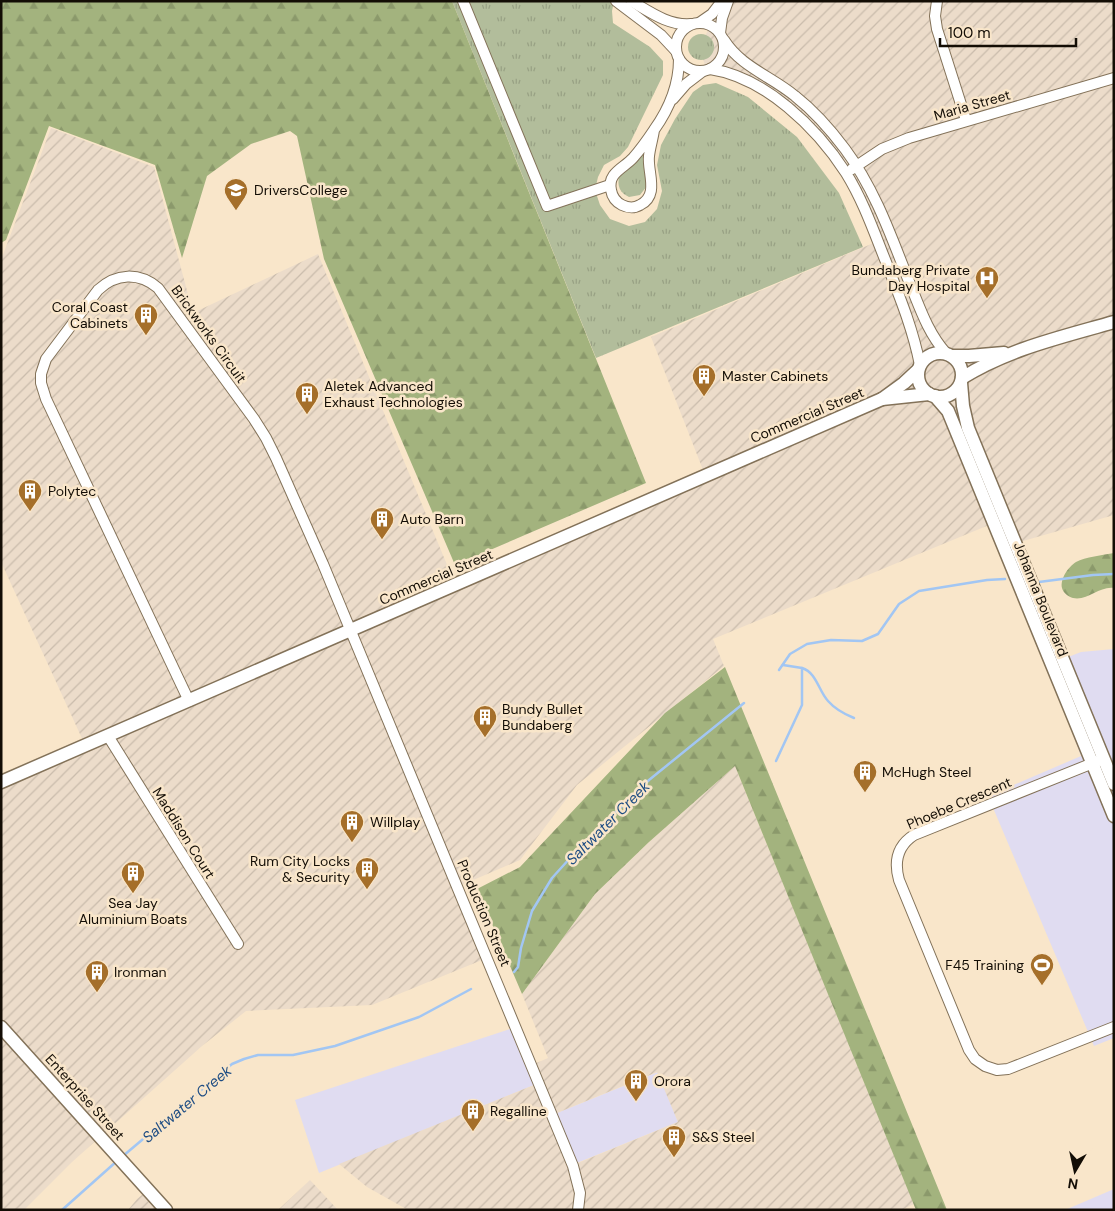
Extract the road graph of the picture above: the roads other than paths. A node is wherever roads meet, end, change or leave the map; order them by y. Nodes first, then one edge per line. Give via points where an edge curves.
1 (463, 1) edge
2 (616, 1) edge
3 (631, 1) edge
4 (722, 1) edge
5 (728, 1) edge
6 (937, 1) edge
7 (695, 24) junction
8 (722, 37) junction
9 (678, 55) junction
10 (707, 70) junction
11 (1114, 78) edge
12 (670, 102) junction
13 (966, 120) junction
14 (654, 130) junction
15 (857, 166) junction
16 (846, 173) junction
17 (610, 185) junction
18 (1114, 322) edge
19 (1014, 352) junction
20 (949, 354) junction
21 (919, 367) junction
22 (962, 380) junction
23 (932, 395) junction
24 (882, 399) junction
25 (350, 630) junction
26 (189, 701) junction
27 (108, 736) junction
28 (1098, 761) junction
29 (1, 782) edge
30 (1114, 784) edge
31 (1114, 816) edge
32 (238, 944) dead end
33 (1, 1027) edge
34 (1114, 1027) edge
35 (166, 1210) edge
36 (578, 1210) edge

1 - 17 street via 547,206
2 - 9 street via 661,35
3 - 7 street via 668,21 680,25
4 - 7 street via 712,14
5 - 8 street via 722,18
6 - 13 street via 937,29
7 - 8 street via 708,24
7 - 9 street via 679,35 676,43
8 - 10 street via 723,56
8 - 15 street via 739,59 795,95 817,115
9 - 10 street via 691,69
9 - 12 street via 678,80
10 - 12 street via 686,84
10 - 16 street via 724,71 748,81 787,107 811,128
11 - 13 street, Maria Street
12 - 14 street
13 - 15 street, Maria Street via 896,143
14 - 17 street via 634,157 615,173
14 - 17 street via 649,156 652,186 648,200 635,207 622,205 613,197
15 - 16 street, Maria Street
15 - 20 street via 881,209 924,320 935,341
16 - 21 street via 910,323
18 - 19 street
19 - 20 street via 969,356
19 - 22 street via 974,370
20 - 21 street via 930,354
20 - 22 street via 960,365
21 - 23 street via 920,384
21 - 24 street, Commercial Street
22 - 23 street via 950,395
22 - 28 street, Johanna Boulevard via 968,428
23 - 24 street, Commercial Street
23 - 28 street, Johanna Boulevard via 948,411
24 - 25 street, Commercial Street
25 - 26 street, Commercial Street
25 - 26 street, Brickworks Circuit via 276,458 254,419 158,288 137,277 111,280 98,290 49,353 41,383
25 - 36 street, Production Street via 574,1166 580,1193
26 - 27 street, Commercial Street
27 - 29 street, Commercial Street
27 - 32 street, Maddison Court
28 - 30 street, Johanna Boulevard
28 - 31 street, Johanna Boulevard
28 - 34 street, Phoebe Crescent via 914,835 902,845 896,865 899,880 969,1050 980,1063 991,1068 1008,1069
33 - 35 street, Enterprise Street

